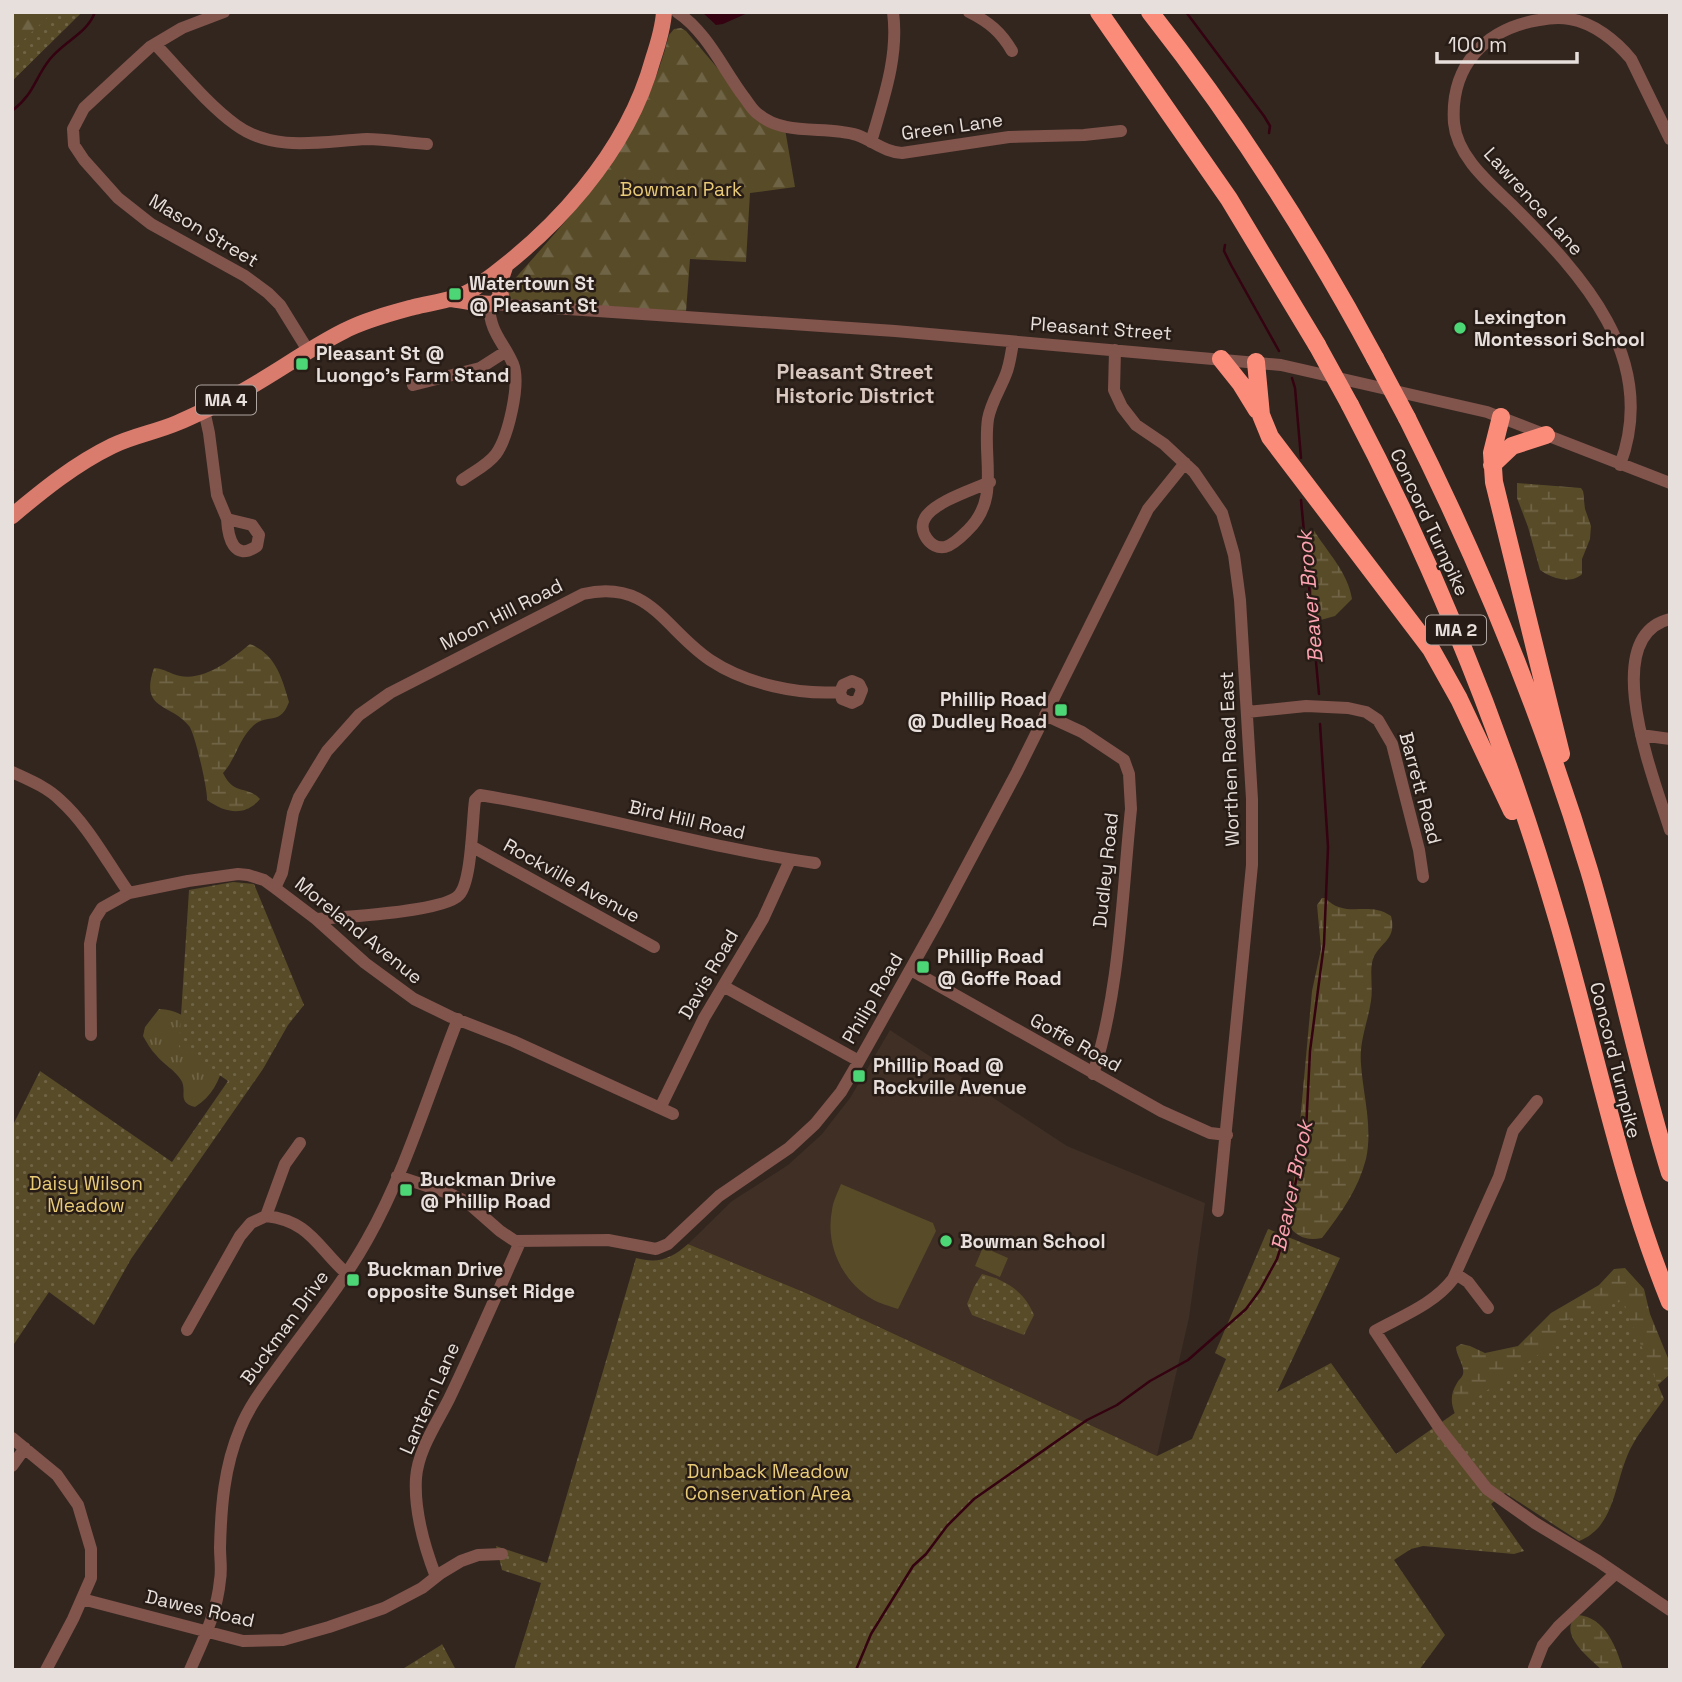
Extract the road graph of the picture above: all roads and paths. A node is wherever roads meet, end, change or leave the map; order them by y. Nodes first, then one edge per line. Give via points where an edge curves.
1 (224, 12) edge
2 (664, 12) edge
3 (677, 12) edge
4 (908, 12) edge
5 (969, 12) edge
6 (1099, 12) edge
7 (1150, 12) edge
8 (893, 15) edge
9 (155, 44) junction
10 (1012, 51) dead end
11 (1121, 131) dead end
12 (1670, 139) edge
13 (871, 142) junction
14 (427, 144) dead end
15 (492, 296) junction
16 (1013, 342) junction
17 (1115, 350) junction
18 (309, 352) junction
19 (505, 352) junction
20 (1221, 359) junction
21 (1256, 362) junction
22 (413, 385) dead end
23 (204, 410) junction
24 (1501, 417) junction
25 (1262, 418) junction
26 (1546, 435) junction
27 (1185, 463) junction
28 (1620, 465) junction
29 (1492, 466) junction
30 (462, 480) dead end
31 (990, 482) junction
32 (1670, 483) edge
33 (12, 516) edge
34 (227, 519) dead end
35 (1670, 619) edge
36 (840, 692) dead end
37 (1247, 712) junction
38 (1045, 715) junction
39 (1641, 735) junction
40 (1670, 739) edge
41 (12, 772) edge
42 (1569, 806) junction
43 (1670, 830) edge
44 (471, 846) junction
45 (790, 859) junction
46 (816, 863) dead end
47 (1541, 863) junction
48 (1423, 877) dead end
49 (275, 888) junction
50 (129, 894) junction
51 (316, 919) junction
52 (654, 947) dead end
53 (911, 970) junction
54 (723, 986) junction
55 (458, 1019) junction
56 (91, 1035) dead end
57 (859, 1061) junction
58 (1093, 1074) junction
59 (1537, 1101) dead end
60 (660, 1108) junction
61 (673, 1114) dead end
62 (1227, 1135) junction
63 (300, 1143) dead end
64 (1670, 1172) edge
65 (397, 1176) junction
66 (1218, 1210) dead end
67 (266, 1216) junction
68 (520, 1242) junction
69 (346, 1273) junction
70 (1456, 1274) junction
71 (1670, 1303) edge
72 (1488, 1308) dead end
73 (187, 1331) dead end
74 (12, 1438) edge
75 (25, 1448) junction
76 (12, 1466) edge
77 (502, 1554) dead end
78 (1616, 1573) junction
79 (436, 1577) junction
80 (82, 1600) junction
81 (1670, 1610) edge
82 (207, 1632) junction
83 (1534, 1668) dead end
84 (46, 1670) edge
85 (190, 1670) edge

1 - 9 street, Mason Street
2 - 15 main road via 649,75 628,125 577,195 505,267
3 - 13 street, Green Lane via 709,44 757,114 774,123 858,135
4 - 8 street
5 - 10 street via 1002,34
6 - 47 highway, Concord Turnpike / MA 2, bridge via 1229,199 1350,405 1457,633
7 - 42 highway, Concord Turnpike / MA 2, bridge via 1264,172 1375,358 1497,614
8 - 13 street via 890,78
9 - 14 street via 236,125 259,138
9 - 18 street, Mason Street via 84,108 73,129 74,145 118,198 151,224 268,293
11 - 13 street, Green Lane via 1009,137 902,153
12 - 28 street, Lawrence Lane via 1622,49 1606,35 1570,19 1526,22 1487,41 1469,58 1454,100 1454,126 1474,165 1576,276 1619,342 1629,372 1632,408
15 - 16 street, Pleasant Street
15 - 18 main road, Pleasant Street / MA 4 via 411,308 345,330
15 - 19 street via 490,321
16 - 17 street, Pleasant Street
16 - 31 street via 987,422
17 - 20 street, Pleasant Street
17 - 27 street, Worthen Road East via 1114,390 1122,407 1136,425
18 - 23 main road, Pleasant Street / MA 4
19 - 22 street via 480,368
19 - 30 street via 515,375 507,433 496,455
20 - 21 street, Pleasant Street
20 - 25 highway
21 - 24 street, Pleasant Street via 1308,369
21 - 25 highway
23 - 33 main road, Pleasant Street / MA 4 via 113,445 71,470
23 - 34 street via 216,495
24 - 26 street, Pleasant Street
24 - 29 highway
25 - 47 highway via 1281,453 1439,662
26 - 28 street, Pleasant Street
26 - 29 highway via 1511,446
27 - 37 street, Worthen Road East via 1222,513 1234,555
27 - 38 street, Philip Road via 1148,509
28 - 32 street, Pleasant Street
29 - 42 highway via 1560,747
31 - 31 street via 982,512 960,538 947,547 937,547 927,538 923,519 936,507
35 - 39 street via 1651,627 1636,652 1634,685
36 - 49 street, Moon Hill Road via 794,689 741,676 702,654 655,608 637,598 617,592 583,594 398,689 359,715 327,751 299,797
37 - 48 street, Barrett Road via 1306,706 1348,708 1378,720 1392,744
37 - 62 street, Worthen Road East via 1252,865
38 - 53 street, Philip Road
38 - 58 street, Dudley Road via 1108,747 1124,760 1129,774 1131,808 1111,1004
39 - 40 street
39 - 43 street
41 - 50 street via 60,800
42 - 64 highway, Concord Turnpike / MA 2
44 - 45 street, Bird Hill Road via 475,800 480,795
44 - 51 street via 465,885 450,901
44 - 52 street, Rockville Avenue
45 - 46 street, Bird Hill Road
45 - 54 street, Davis Road via 763,919
47 - 71 highway, Concord Turnpike / MA 2 via 1623,1169
49 - 50 street, Moreland Avenue via 264,880 238,874
49 - 51 street, Moreland Avenue
50 - 56 street via 102,908 92,929
51 - 55 street, Moreland Avenue via 414,999
53 - 57 street, Philip Road
53 - 58 street, Goffe Road
54 - 57 street
54 - 60 street, Davis Road
55 - 60 street, Moreland Avenue
55 - 65 street, Buckman Drive
57 - 68 street, Philip Road via 815,1124 789,1148 719,1196 668,1244 656,1249 608,1240
58 - 62 street, Goffe Road via 1189,1125
59 - 70 street via 1513,1132
60 - 61 street, Moreland Avenue
62 - 66 street, Worthen Road East
63 - 67 street via 285,1164
65 - 68 street via 467,1202
65 - 69 street, Buckman Drive via 368,1239
67 - 69 street via 284,1218 305,1230
67 - 73 street via 251,1223 240,1236
68 - 79 street, Lantern Lane via 429,1437 416,1475 416,1502
69 - 82 street, Buckman Drive via 260,1392 241,1426 225,1480 221,1577
70 - 72 street
70 - 78 street via 1445,1290 1428,1302 1375,1331 1440,1429 1487,1489
74 - 75 street
75 - 76 street
75 - 80 street via 57,1475 78,1505 91,1549 91,1578
77 - 79 street, Dawes Road via 478,1555
78 - 81 street
78 - 83 street via 1558,1627 1543,1645
79 - 82 street, Dawes Road via 384,1608 282,1640 243,1642
80 - 82 street, Dawes Road
80 - 84 street
82 - 85 street, Buckman Drive

